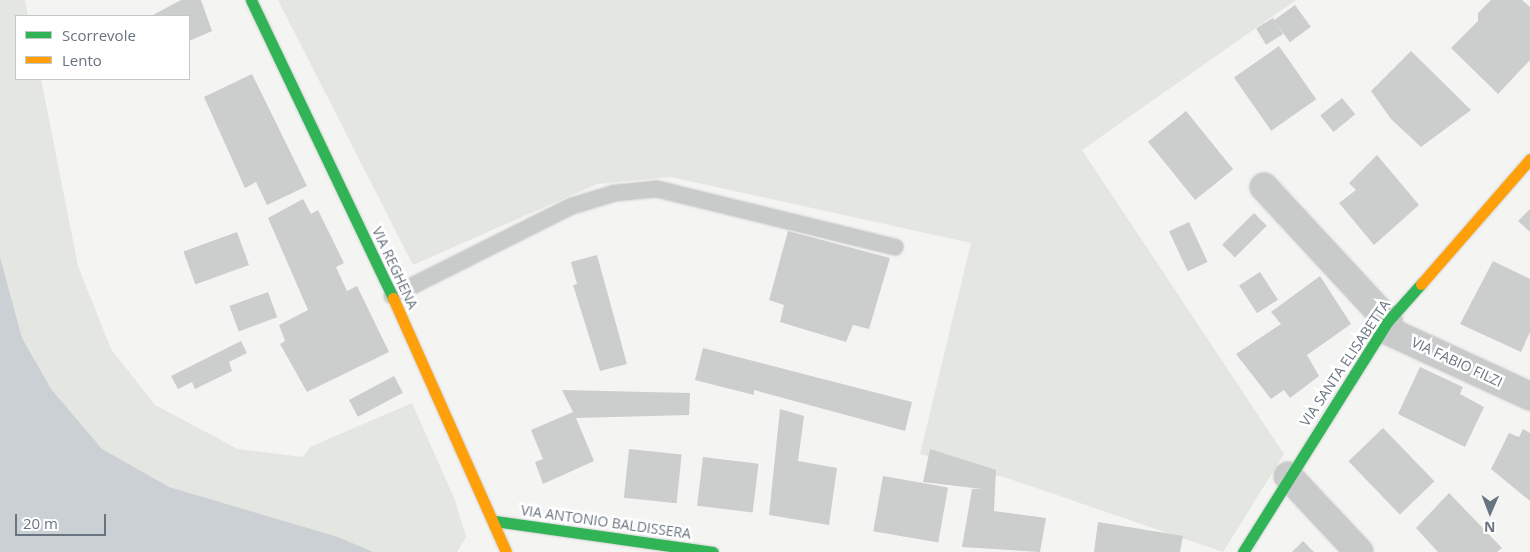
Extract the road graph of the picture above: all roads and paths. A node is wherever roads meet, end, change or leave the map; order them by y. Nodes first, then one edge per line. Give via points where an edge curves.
1 (251, 0) edge
2 (1530, 159) edge
3 (1264, 187) dead end
4 (895, 247) dead end
5 (392, 296) junction
6 (1386, 325) junction
7 (1530, 396) edge
8 (1288, 476) junction
9 (494, 521) junction
10 (506, 552) edge
11 (713, 552) edge
12 (1244, 552) edge
13 (1359, 552) edge

1 - 5 street, VIA REGHENA
2 - 6 street, VIA SANTA ELISABETTA
3 - 6 street
4 - 5 lane via 656,189 616,193 572,206
5 - 9 street, VIA REGHENA
6 - 7 street, VIA FABIO FILZI
6 - 8 street, VIA SANTA ELISABETTA
8 - 12 street, VIA SANTA ELISABETTA
8 - 13 street
9 - 10 street, VIA REGHENA
9 - 11 street, VIA ANTONIO BALDISSERA

